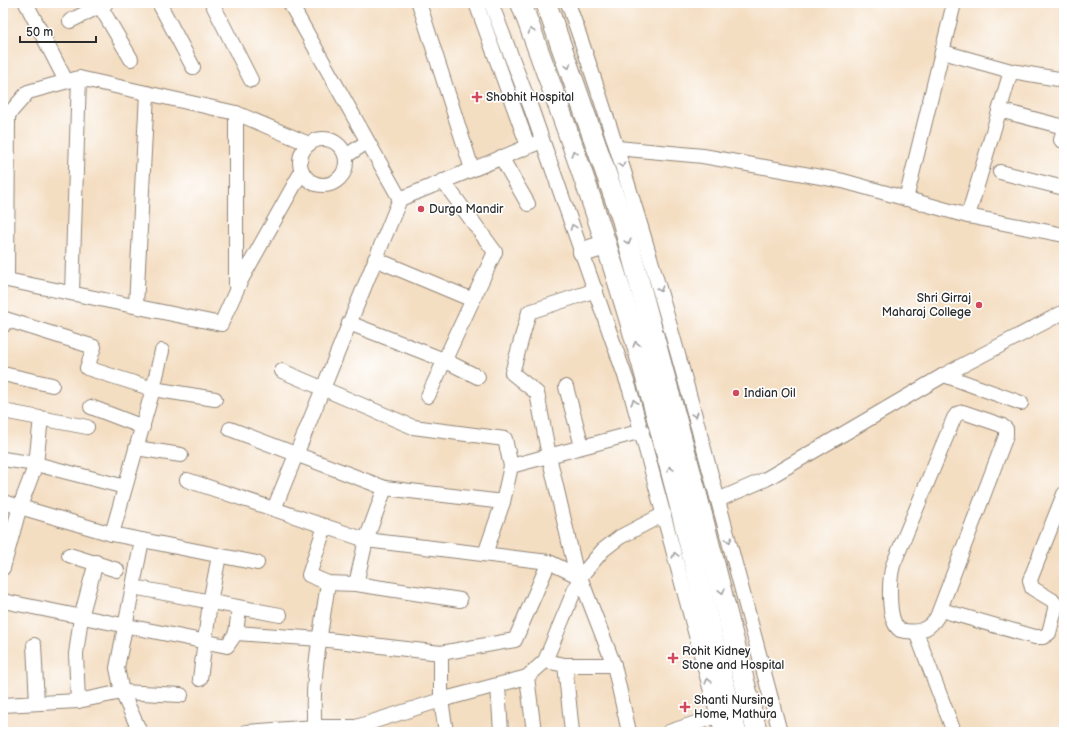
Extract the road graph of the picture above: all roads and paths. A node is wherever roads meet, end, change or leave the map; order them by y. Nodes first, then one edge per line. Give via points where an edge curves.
1 (26, 3) edge
2 (159, 3) edge
3 (212, 3) edge
4 (290, 3) edge
5 (419, 3) edge
6 (476, 3) edge
7 (491, 3) edge
8 (521, 3) edge
9 (546, 3) edge
10 (568, 3) edge
11 (954, 3) edge
12 (103, 4) edge
13 (70, 21) dead end
14 (943, 52) junction
15 (131, 59) dead end
16 (193, 67) dead end
17 (1011, 71) junction
18 (73, 80) junction
19 (251, 80) dead end
20 (1064, 81) edge
21 (147, 93) junction
22 (999, 110) junction
23 (236, 113) junction
24 (1063, 132) edge
25 (542, 141) junction
26 (367, 142) junction
27 (309, 144) junction
28 (528, 146) junction
29 (617, 148) junction
30 (346, 156) junction
31 (501, 157) junction
32 (472, 169) junction
33 (302, 171) junction
34 (1000, 172) dead end
35 (443, 181) junction
36 (1064, 188) edge
37 (400, 199) junction
38 (906, 200) junction
39 (528, 204) dead end
40 (968, 216) junction
41 (630, 218) junction
42 (1064, 235) edge
43 (605, 245) junction
44 (583, 252) junction
45 (375, 259) junction
46 (236, 289) junction
47 (596, 290) junction
48 (72, 292) junction
49 (472, 300) junction
50 (136, 306) junction
51 (1064, 312) edge
52 (349, 322) junction
53 (3, 326) edge
54 (162, 351) dead end
55 (444, 360) junction
56 (282, 372) dead end
57 (3, 374) edge
58 (944, 375) junction
59 (478, 377) dead end
60 (52, 385) dead end
61 (566, 387) dead end
62 (153, 389) junction
63 (322, 389) junction
64 (428, 396) dead end
65 (215, 399) dead end
66 (1021, 403) dead end
67 (91, 407) dead end
68 (3, 411) edge
69 (42, 418) junction
70 (87, 427) dead end
71 (142, 427) junction
72 (230, 429) dead end
73 (642, 431) junction
74 (582, 446) junction
75 (136, 448) junction
76 (295, 454) junction
77 (180, 455) dead end
78 (549, 456) junction
79 (3, 459) edge
80 (36, 464) junction
81 (511, 466) junction
82 (187, 480) dead end
83 (125, 487) junction
84 (385, 488) junction
85 (1064, 494) edge
86 (718, 500) junction
87 (3, 502) edge
88 (503, 502) junction
89 (20, 506) junction
90 (681, 507) junction
91 (274, 509) junction
92 (1059, 520) edge
93 (324, 526) junction
94 (112, 534) junction
95 (142, 540) junction
96 (366, 540) junction
97 (484, 554) junction
98 (69, 555) dead end
99 (219, 556) junction
100 (96, 562) junction
101 (549, 562) junction
102 (257, 563) dead end
103 (3, 568) edge
104 (117, 570) dead end
105 (579, 577) junction
106 (328, 583) junction
107 (356, 584) junction
108 (133, 587) junction
109 (460, 600) dead end
110 (3, 601) edge
111 (210, 602) junction
112 (240, 608) junction
113 (941, 610) junction
114 (280, 615) dead end
115 (81, 617) junction
116 (125, 626) junction
117 (916, 632) junction
118 (236, 633) junction
119 (320, 638) junction
120 (204, 642) junction
121 (34, 645) dead end
122 (441, 653) junction
123 (545, 661) junction
124 (565, 665) junction
125 (614, 665) junction
126 (527, 677) junction
127 (200, 679) dead end
128 (498, 686) junction
129 (122, 692) junction
130 (181, 695) dead end
131 (441, 700) junction
132 (78, 701) junction
133 (37, 703) junction
134 (3, 705) edge
135 (717, 716) junction
136 (315, 729) edge
137 (140, 732) edge
138 (246, 732) edge
139 (446, 732) edge
140 (501, 732) edge
141 (534, 732) edge
142 (572, 732) edge
143 (629, 732) edge
144 (669, 732) edge
145 (722, 732) edge
146 (736, 732) edge
147 (758, 732) edge
148 (780, 732) edge
149 (954, 732) edge

1 - 18 street
2 - 16 street
3 - 19 street
4 - 26 street
5 - 32 street
6 - 28 street
7 - 25 street via 532,108
43 -> 8 highway
9 -> 41 highway
10 - 29 street
11 - 14 street
12 - 13 street
12 - 15 street
14 - 17 street
14 - 38 street
17 - 20 street
17 - 22 street
18 - 21 street
18 - 48 street
18 - 48 street via 28,92 8,116 7,280
21 - 23 street
21 - 50 street
22 - 24 street
22 - 40 street
23 - 27 street
23 - 46 street
25 - 28 street
44 -> 25 street
26 - 30 street
26 - 37 street
27 - 30 street via 321,139 333,141
27 - 33 street via 302,153
28 - 31 street
29 - 38 street via 703,156 843,181
29 -> 41 street
30 - 33 street via 346,169 339,179 327,184 316,184 306,178
31 - 32 street
31 - 39 street
32 - 35 street
33 - 46 street
34 - 36 street
35 - 37 street
35 - 49 street via 495,252
37 - 45 street
38 - 40 street
40 - 42 street
41 -> 86 street via 678,352
41 -> 90 highway
43 - 44 highway
90 -> 43 highway via 631,325
44 - 47 street
45 - 49 street
45 - 52 street
46 - 50 street via 221,324
73 -> 47 street
47 - 78 street via 530,312 512,372 536,393
48 - 50 street
49 - 55 street
51 - 58 street
52 - 55 street
52 - 63 street
53 - 62 street via 5,319 94,348 87,368
54 - 62 street
55 - 59 street
55 - 64 street
56 - 63 street
57 - 60 street
58 - 66 street
58 - 86 street via 766,479
61 - 74 street
62 - 65 street
62 - 71 street
63 - 76 street
63 - 81 street via 413,427 505,439
67 - 71 street
68 - 69 street
69 - 70 street
69 - 80 street
71 - 75 street
72 - 76 street
73 - 74 street
73 - 90 street
74 - 78 street
75 - 77 street
75 - 83 street
76 - 84 street
76 - 91 street
78 - 81 street
78 - 105 street
79 - 80 street
80 - 83 street
80 - 89 street
81 - 88 street
82 - 91 street
83 - 94 street
84 - 88 street
84 - 96 street
85 - 92 street
86 -> 148 street
87 - 89 street
88 - 97 street
89 - 94 street
89 - 103 street
90 - 105 street via 611,543
135 -> 90 street
90 - 146 highway
90 -> 147 highway
91 - 93 street
92 - 113 street via 1030,580 1032,588 1056,605 1046,635 1035,637
93 - 96 street
93 - 106 street via 309,575
94 - 95 street
95 - 99 street
95 - 108 street
96 - 97 street
96 - 107 street
97 - 101 street
98 - 100 street
99 - 102 street
99 - 111 street
100 - 104 street
100 - 115 street
101 - 105 street
101 - 122 street via 515,640
105 - 123 street
105 - 125 street
106 - 107 street
106 - 119 street
107 - 109 street
108 - 111 street
108 - 116 street
110 - 115 street
111 - 112 street
111 - 120 street
112 - 114 street
112 - 118 street
113 - 117 street via 930,627
113 - 117 street via 1006,436 1006,429 1001,424 963,412 954,418 890,576 894,623 900,630
115 - 116 street
115 - 132 street via 76,654
116 - 120 street
116 - 129 street via 117,668
117 - 149 street
118 - 119 street
118 - 120 street via 227,646
119 - 122 street
119 - 136 street via 313,687
120 - 127 street
121 - 133 street
122 - 131 street
123 - 124 street
123 - 126 street
124 - 125 street
124 - 142 street
125 - 143 street
126 - 128 street
126 - 141 street
128 - 131 street
128 - 140 street
129 - 130 street
129 - 132 street
129 - 137 street
131 - 136 street via 356,727
131 - 139 street
132 - 133 street
133 - 134 street
135 - 144 street
135 - 145 street
136 - 138 street

